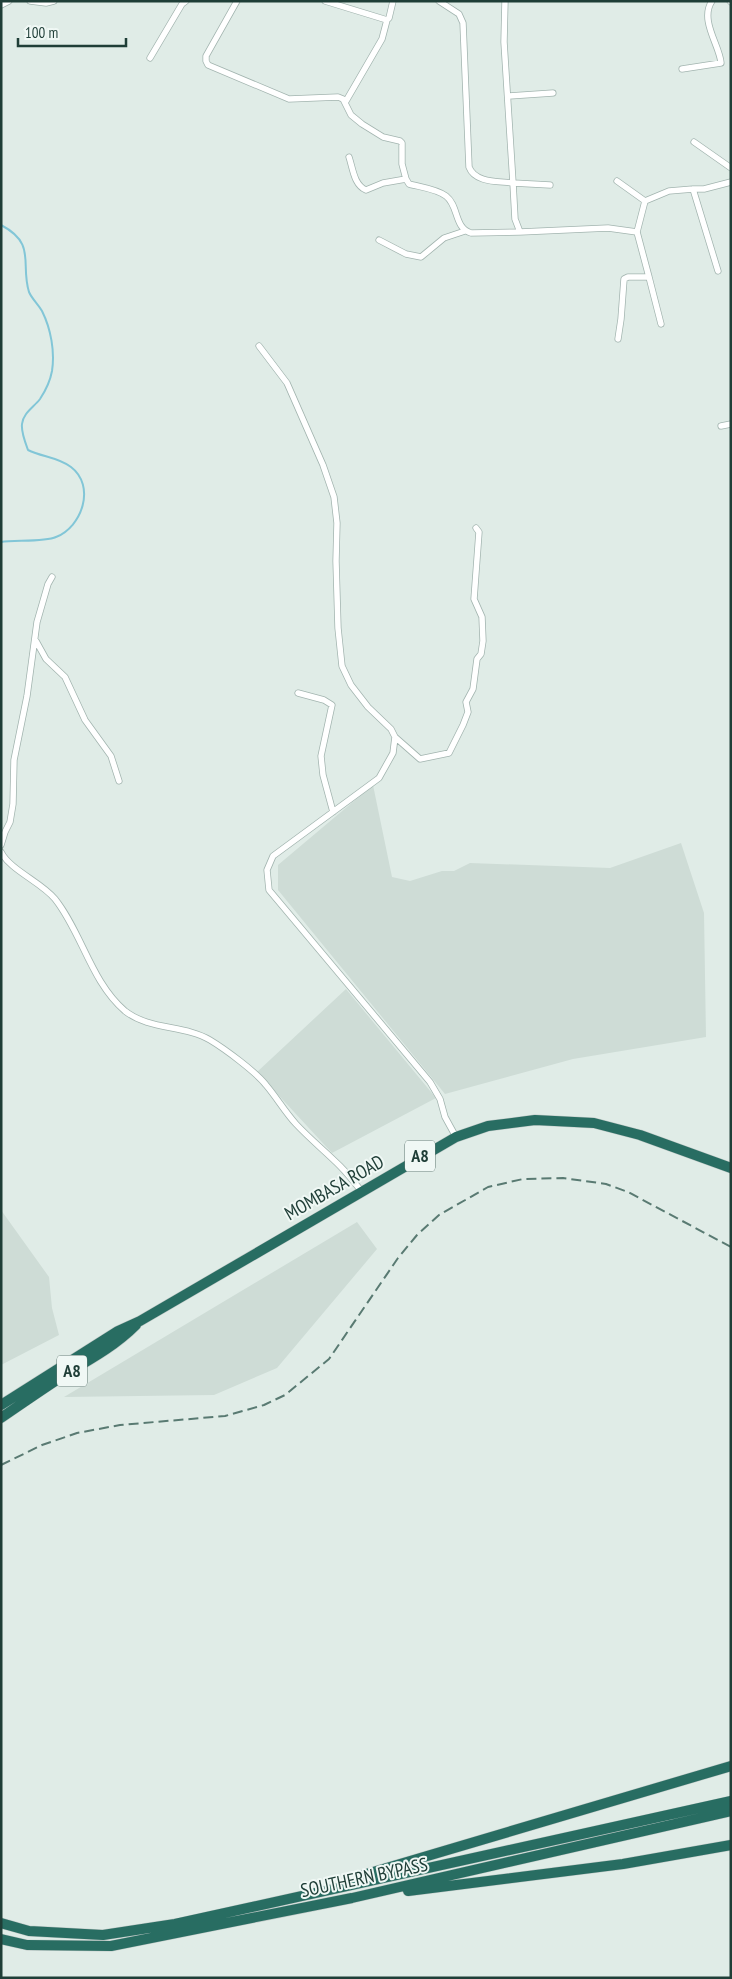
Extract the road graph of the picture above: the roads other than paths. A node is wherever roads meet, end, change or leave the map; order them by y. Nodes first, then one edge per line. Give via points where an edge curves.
1 (9, 1) edge
2 (30, 1) edge
3 (54, 1) edge
4 (186, 1) edge
5 (237, 1) edge
6 (326, 1) edge
7 (393, 1) edge
8 (439, 1) edge
9 (505, 1) edge
10 (712, 1) edge
11 (1, 5) edge
12 (387, 20) junction
13 (150, 58) dead end
14 (682, 69) dead end
15 (553, 93) dead end
16 (509, 96) junction
17 (346, 102) junction
18 (694, 142) dead end
19 (349, 158) dead end
20 (731, 168) edge
21 (406, 180) junction
22 (617, 181) dead end
23 (731, 182) edge
24 (513, 183) junction
25 (550, 185) dead end
26 (693, 189) junction
27 (645, 201) junction
28 (465, 231) junction
29 (520, 232) junction
30 (637, 232) junction
31 (379, 240) dead end
32 (718, 271) dead end
33 (649, 277) junction
34 (661, 324) dead end
35 (618, 340) dead end
36 (259, 346) dead end
37 (731, 424) edge
38 (721, 426) dead end
39 (476, 528) dead end
40 (52, 577) dead end
41 (35, 641) junction
42 (298, 693) dead end
43 (395, 737) junction
44 (119, 782) dead end
45 (333, 812) junction
46 (1, 845) edge
47 (1, 852) edge
48 (456, 1137) junction
49 (731, 1168) edge
50 (362, 1192) junction
51 (140, 1321) junction
52 (1, 1405) edge
53 (1, 1418) edge
54 (731, 1766) edge
55 (730, 1806) edge
56 (731, 1845) edge
57 (310, 1893) junction
58 (352, 1898) junction
59 (1, 1923) edge
60 (1, 1939) edge

1 - 11 street
2 - 3 street
4 - 13 street
5 - 17 street via 206,56 208,65 289,99 338,97
6 - 12 street
7 - 12 street
8 - 24 street via 460,14 464,23 469,168 478,178
9 - 16 street via 504,42
10 - 14 street via 709,14 711,34 721,63
12 - 17 street via 382,39
15 - 16 street
16 - 24 street
17 - 21 street via 351,115 362,124 383,137 402,143
18 - 20 street
19 - 21 street via 360,187 366,190 383,183
21 - 28 street via 448,198
22 - 27 street
23 - 26 street
24 - 25 street
24 - 29 street via 515,219
26 - 27 street via 669,191
26 - 32 street
27 - 30 street
28 - 29 street
28 - 31 street via 444,238 421,257 406,254
29 - 30 street via 608,228
30 - 33 street
33 - 34 street
33 - 35 street via 624,279
36 - 43 street via 287,383 334,497 338,523 336,561 342,666 351,685
37 - 38 street
39 - 43 street via 479,532 474,599 482,617 483,641 463,725 449,753 420,759
40 - 41 street via 37,622
41 - 44 street via 46,659 65,677 85,720 111,756
41 - 46 street via 14,760 10,822
42 - 45 street via 332,705 321,756
43 - 45 street via 394,753 379,778
45 - 48 street via 273,856 267,870 269,890 430,1082
47 - 50 street via 54,898 99,978 124,1010 134,1017 210,1040 254,1073 294,1122
48 - 49 highway, MOMBASA ROAD / A8 via 488,1126 536,1120 594,1123 640,1135
48 - 50 highway, MOMBASA ROAD / A8
50 - 51 highway, MOMBASA ROAD / A8
51 - 52 highway, MOMBASA ROAD / A8 via 118,1331
51 - 53 highway, MOMBASA ROAD / A8 via 124,1337
54 - 57 highway
55 - 57 highway, SOUTHERN BYPASS
55 - 58 highway, SOUTHERN BYPASS
56 - 58 highway via 623,1864
57 - 59 highway, SOUTHERN BYPASS via 174,1924 103,1934 29,1932
58 - 60 highway, SOUTHERN BYPASS via 112,1946 27,1944

